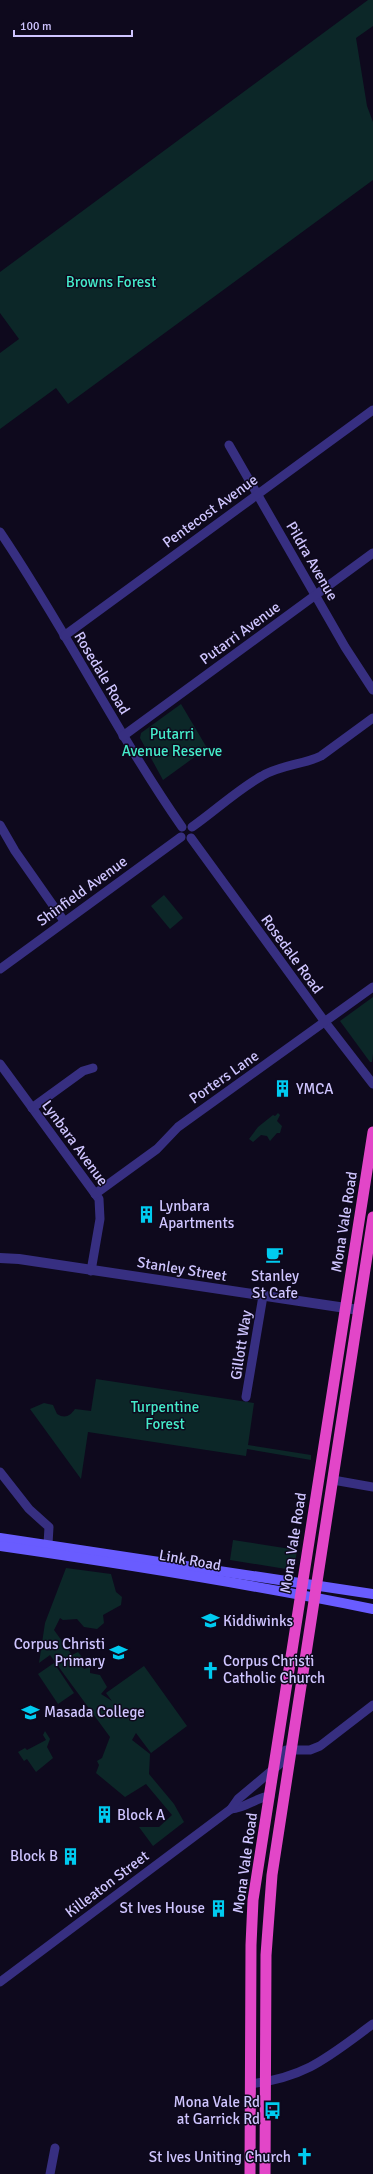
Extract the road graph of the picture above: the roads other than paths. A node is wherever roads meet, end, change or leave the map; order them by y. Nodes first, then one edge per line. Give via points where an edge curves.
1 (373, 410) edge
2 (229, 445) dead end
3 (258, 494) junction
4 (0, 532) edge
5 (373, 553) edge
6 (316, 595) junction
7 (64, 636) junction
8 (373, 690) edge
9 (373, 718) edge
10 (123, 736) junction
11 (0, 825) edge
12 (182, 827) junction
13 (192, 827) junction
14 (181, 837) junction
15 (191, 838) junction
16 (64, 920) junction
17 (0, 969) edge
18 (373, 988) edge
19 (325, 1022) junction
20 (0, 1064) edge
21 (93, 1068) dead end
22 (373, 1084) edge
23 (32, 1108) junction
24 (373, 1132) edge
25 (96, 1194) junction
26 (373, 1217) edge
27 (0, 1258) edge
28 (91, 1271) junction
29 (263, 1296) junction
30 (345, 1309) junction
31 (359, 1310) junction
32 (246, 1397) dead end
33 (0, 1472) edge
34 (333, 1480) junction
35 (373, 1487) edge
36 (0, 1538) edge
37 (48, 1544) junction
38 (0, 1546) edge
39 (302, 1583) junction
40 (317, 1585) junction
41 (373, 1594) edge
42 (301, 1595) junction
43 (315, 1597) junction
44 (373, 1609) edge
45 (373, 1705) edge
46 (292, 1749) junction
47 (274, 1770) junction
48 (270, 1796) junction
49 (231, 1809) junction
50 (0, 1982) edge
51 (373, 2024) edge
52 (266, 2082) junction
53 (250, 2084) junction
54 (55, 2148) dead end
55 (50, 2174) edge
56 (250, 2174) edge
57 (265, 2174) edge

1 - 3 street, Pentecost Avenue
2 - 3 street, Pildra Avenue
3 - 6 street, Pildra Avenue
3 - 7 street, Pentecost Avenue
4 - 7 street, Rosedale Road via 34,582
5 - 6 street, Putarri Avenue
6 - 8 street, Pildra Avenue
6 - 10 street, Putarri Avenue
7 - 10 street, Rosedale Road
9 - 13 street via 321,756 279,768 262,776
10 - 12 street, Rosedale Road
11 - 16 street via 15,851
12 - 13 street
12 - 14 street
13 - 15 street via 194,834
14 - 15 street via 185,840
14 - 16 street, Shinfield Avenue
15 - 19 street, Rosedale Road
16 - 17 street, Shinfield Avenue
18 - 19 street, Porters Lane
19 - 22 street, Rosedale Road
19 - 25 street, Porters Lane via 178,1127 157,1149
20 - 23 street, Lynbara Avenue
21 - 23 street via 83,1071
23 - 25 street, Lynbara Avenue
24 - 30 highway, Mona Vale Road
25 - 28 street, Lynbara Avenue via 101,1212
26 - 31 highway, Mona Vale Road
27 - 28 street, Stanley Street
28 - 29 street, Stanley Street
29 - 30 street, Stanley Street
29 - 32 street, Gillott Way
30 - 31 street, Stanley Street
30 - 39 highway, Mona Vale Road
31 - 34 highway, Mona Vale Road
33 - 37 street via 29,1509 49,1527
34 - 35 street
34 - 40 highway, Mona Vale Road
36 - 37 main road, Link Road
37 - 39 main road, Link Road
38 - 42 main road, Link Road via 115,1562
39 - 40 main road, Link Road
39 - 42 highway, Mona Vale Road
40 - 41 main road, Link Road
40 - 43 highway, Mona Vale Road
42 - 43 main road, Link Road
42 - 47 highway, Mona Vale Road
43 - 44 main road, Link Road
43 - 46 highway, Mona Vale Road
45 - 46 street via 320,1746 310,1750
46 - 47 street, Killeaton Street via 286,1750 282,1762
46 - 52 highway, Mona Vale Road via 268,1917
47 - 48 highway, Mona Vale Road
47 - 49 street, Killeaton Street via 238,1799
48 - 49 street, Killeaton Street via 257,1799 243,1808
48 - 53 highway, Mona Vale Road via 253,1900
49 - 50 street, Killeaton Street
51 - 52 street via 320,2063 293,2075
52 - 53 street
52 - 57 highway, Mona Vale Road
53 - 56 highway, Mona Vale Road
54 - 55 street

